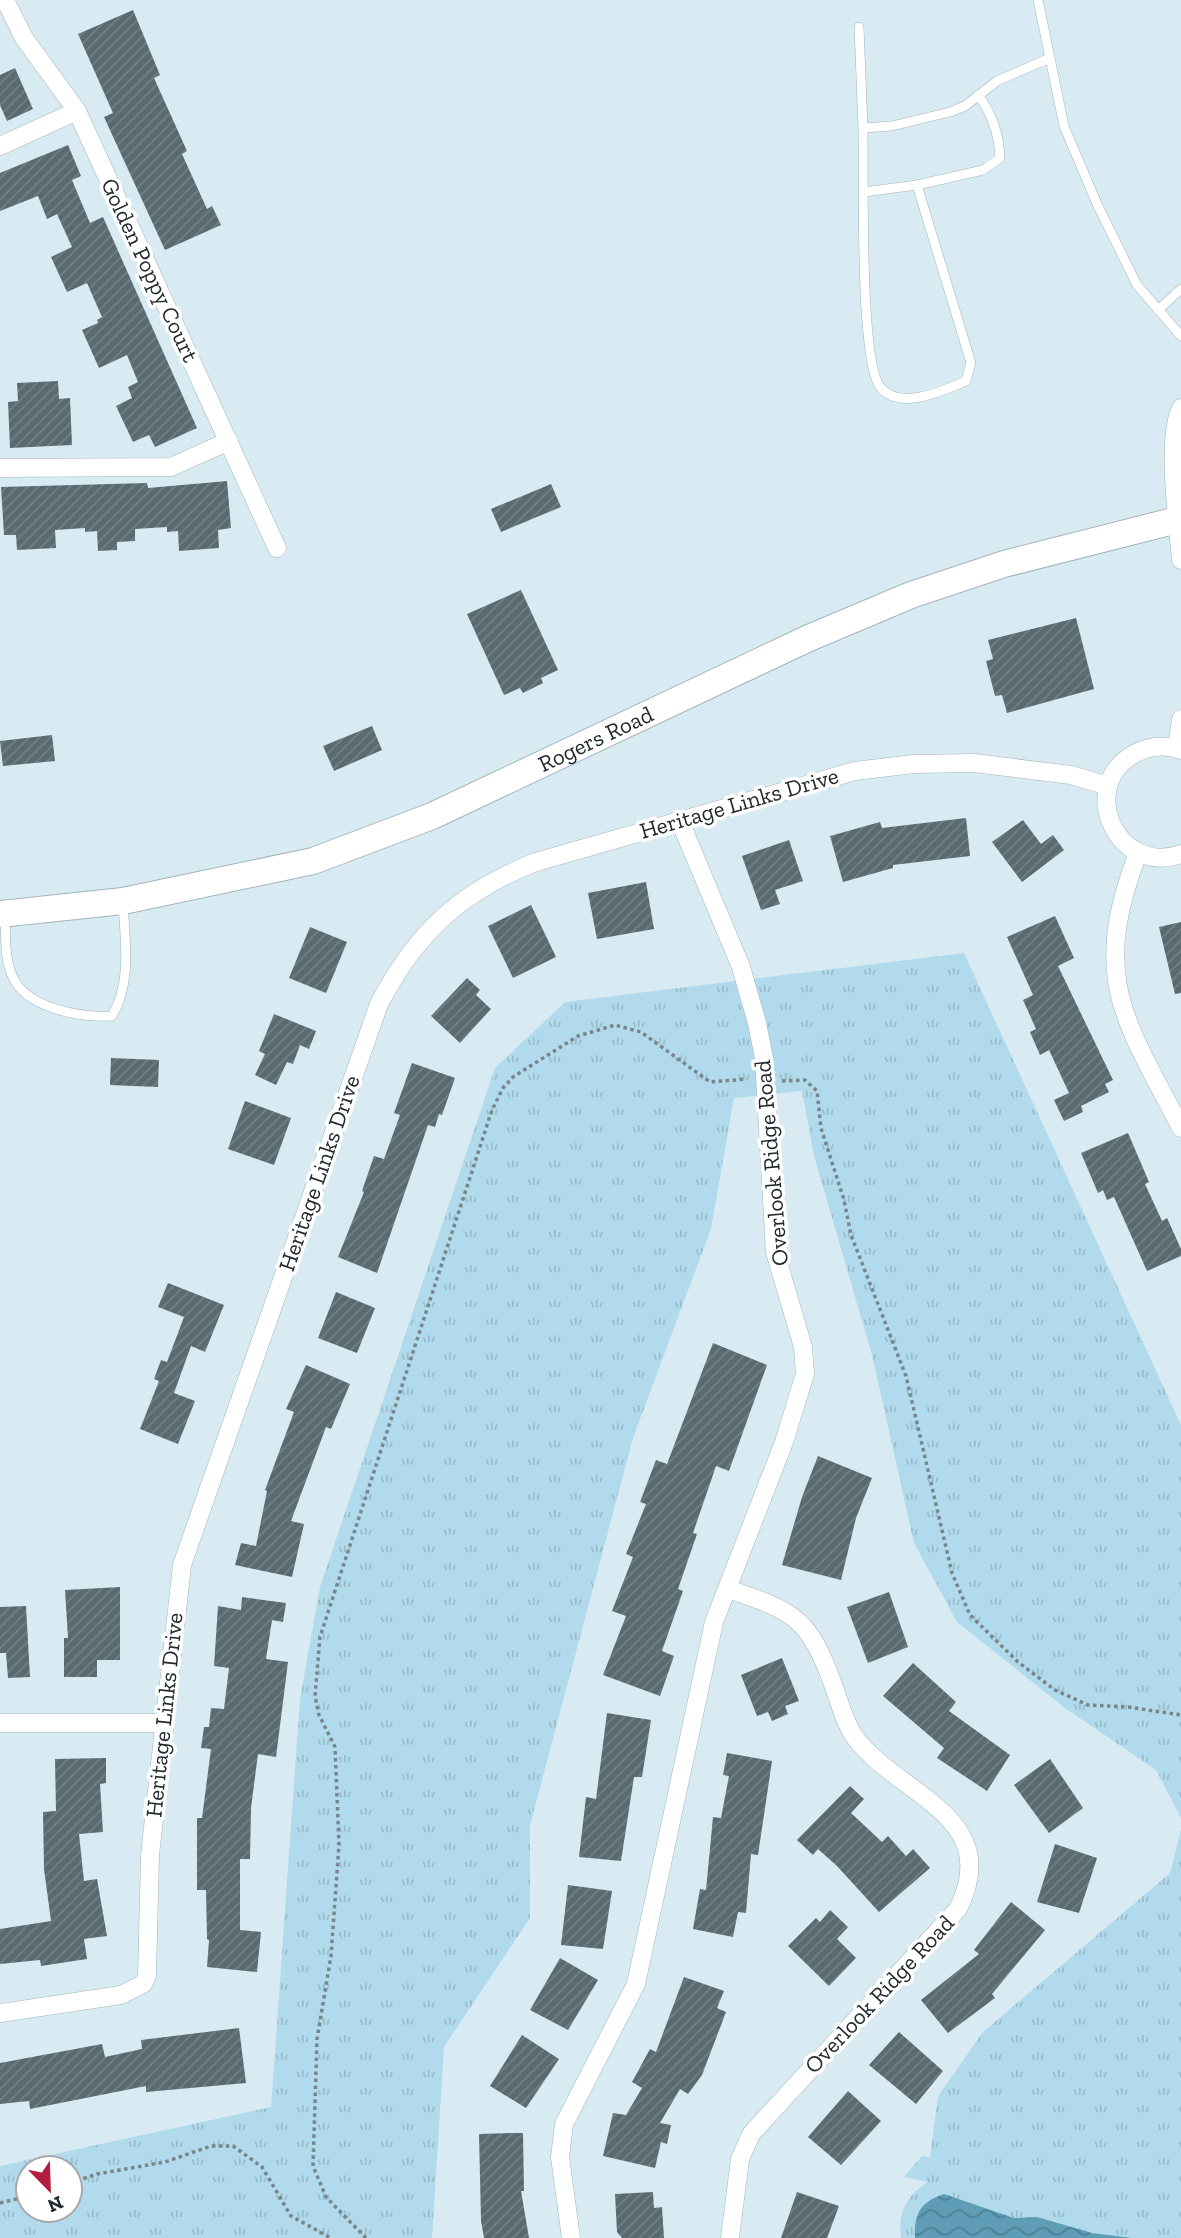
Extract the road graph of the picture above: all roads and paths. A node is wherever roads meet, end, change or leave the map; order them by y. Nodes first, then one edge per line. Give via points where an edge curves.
1 (1038, 0) edge
2 (5, 1) edge
3 (859, 27) dead end
4 (1050, 58) junction
5 (978, 95) junction
6 (76, 111) junction
7 (863, 128) junction
8 (0, 146) edge
9 (917, 185) junction
10 (864, 192) junction
11 (1181, 289) edge
12 (1158, 310) junction
13 (1181, 335) edge
14 (1181, 408) edge
15 (229, 441) junction
16 (0, 468) edge
17 (1179, 520) edge
18 (277, 548) dead end
19 (1181, 560) edge
20 (1181, 719) edge
21 (1179, 749) edge
22 (1108, 786) junction
23 (679, 819) junction
24 (1138, 853) junction
25 (1181, 854) edge
26 (123, 901) junction
27 (3, 914) edge
28 (765, 1080) junction
29 (1181, 1128) edge
30 (728, 1589) junction
31 (1181, 1715) edge
32 (0, 1723) edge
33 (164, 1723) junction
34 (0, 2013) edge
35 (84, 2178) edge
36 (331, 2238) edge
37 (366, 2238) edge
38 (571, 2238) edge
39 (730, 2238) edge

1 - 4 lane
2 - 6 street, Golden Poppy Court via 24,38
3 - 7 lane
4 - 5 lane via 997,81
4 - 12 lane via 1064,126 1097,204 1137,285
5 - 7 lane via 950,113 892,127
5 - 9 lane via 991,116 1000,158 983,170
6 - 8 street
6 - 15 street, Golden Poppy Court
7 - 10 lane
9 - 10 lane
9 - 10 lane via 971,363 966,381 910,399 899,399 880,388 870,359
11 - 12 lane
12 - 13 lane
14 - 17 street via 1174,451
15 - 16 street via 171,467
15 - 18 street, Golden Poppy Court
17 - 19 street
17 - 26 main road, Rogers Road via 1016,561 911,595 809,638 432,817 313,861
20 - 21 street
21 - 22 street via 1160,746 1135,754 1115,771
22 - 23 street, Heritage Links Drive via 1071,775 974,763 914,764 855,771
22 - 24 street via 1105,799 1111,825 1117,837
23 - 28 street, Overlook Ridge Road via 744,976
23 - 33 street, Heritage Links Drive via 495,879 426,932 392,979 368,1032 190,1538 177,1593
24 - 25 street via 1155,858
24 - 29 street via 1114,938 1114,972 1135,1039
26 - 27 main road, Rogers Road
26 - 27 lane via 126,956 122,999 112,1016 89,1017 29,996 13,978
28 - 30 street, Overlook Ridge Road via 777,1263 806,1366 802,1394
28 - 31 path via 805,1080 817,1091 821,1128 851,1236 906,1376 952,1573 970,1615 1055,1690 1088,1704
28 - 37 path via 710,1082 641,1032 615,1025 578,1036 513,1077 492,1110 320,1637 315,1696 335,1747 340,1845 331,1956 317,2039 313,2166 326,2197
30 - 38 street, Overlook Ridge Road via 708,1644 636,1984 561,2135
30 - 39 street, Overlook Ridge Road via 786,1610 805,1627 819,1646 854,1735 954,1824 968,1850 970,1865 958,1909 751,2134 740,2159
32 - 33 street
33 - 34 street, Heritage Links Drive via 150,1855 149,1963 143,1984 121,1995
35 - 36 path via 165,2162 211,2146 233,2146 262,2168 291,2216

